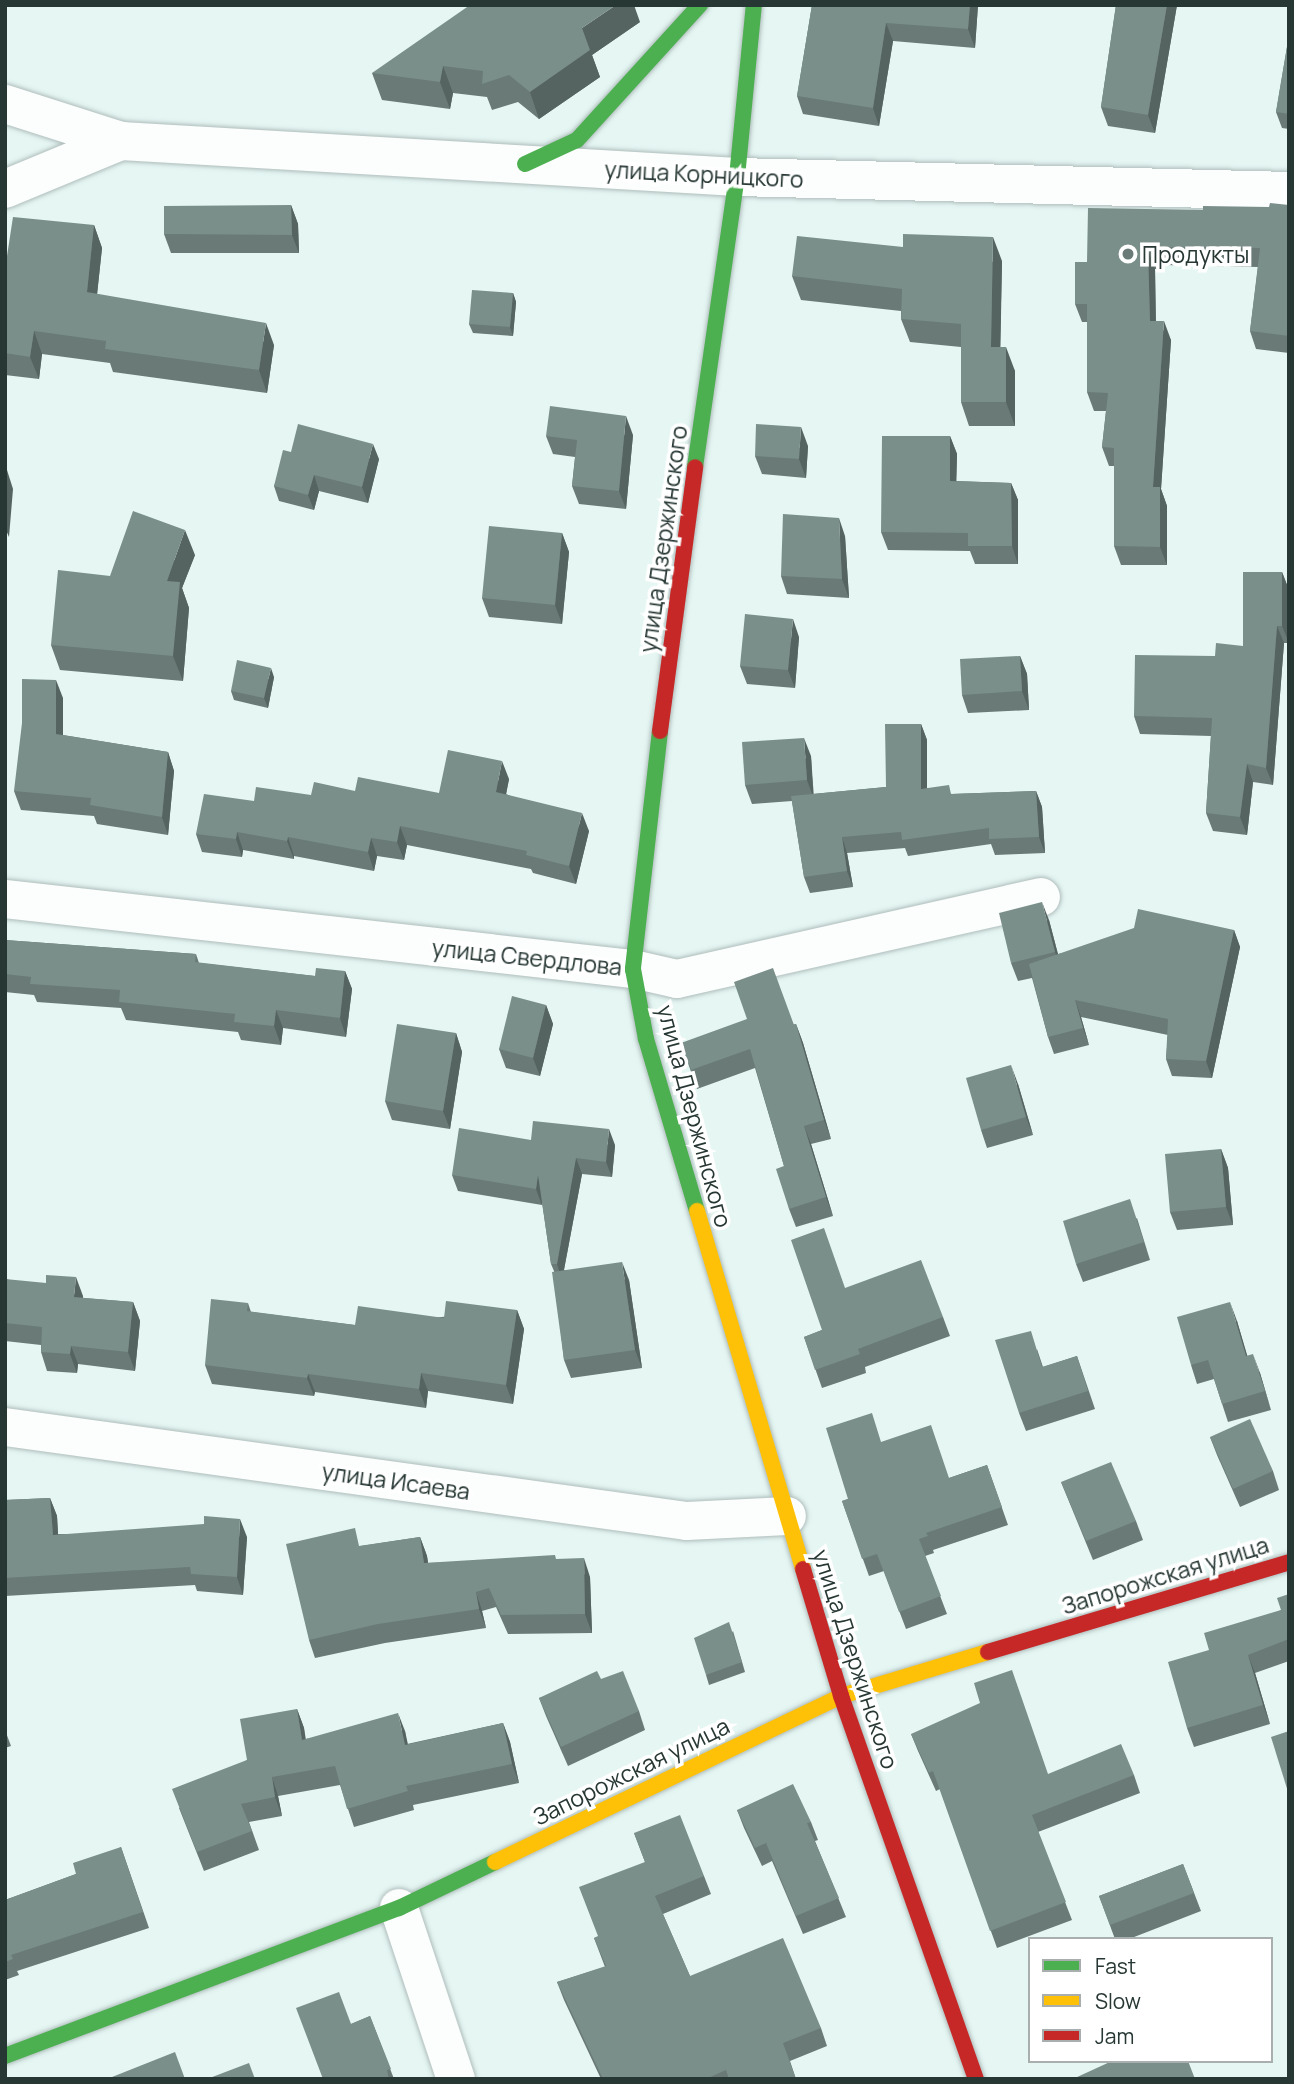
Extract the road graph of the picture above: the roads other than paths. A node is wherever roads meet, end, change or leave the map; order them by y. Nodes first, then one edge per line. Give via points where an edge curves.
1 (699, 5) edge
2 (754, 5) edge
3 (5, 104) edge
4 (121, 141) junction
5 (525, 164) junction
6 (737, 177) junction
7 (5, 190) edge
8 (1289, 191) edge
9 (1041, 897) dead end
10 (5, 899) edge
11 (633, 969) junction
12 (5, 1427) edge
13 (787, 1516) junction
14 (1289, 1562) edge
15 (841, 1696) junction
16 (399, 1908) junction
17 (5, 2056) edge
18 (456, 2079) edge
19 (976, 2079) edge

1 - 5 street via 577,140
2 - 6 street, улица Дзержинского
3 - 4 street, улица Корницкого
4 - 5 street, улица Корницкого
4 - 7 street, улица Корницкого
5 - 6 street, улица Корницкого
6 - 8 street, улица Корницкого
6 - 11 street, улица Дзержинского via 671,635
9 - 11 street, улица Свердлова via 677,979
10 - 11 street, улица Свердлова
11 - 13 street, улица Дзержинского via 646,1039
12 - 13 street, улица Исаева via 687,1521
13 - 15 street, улица Дзержинского
14 - 15 street, Запорожская улица
15 - 16 street, Запорожская улица
15 - 19 street, улица Дзержинского
16 - 17 street, Запорожская улица
16 - 18 street

